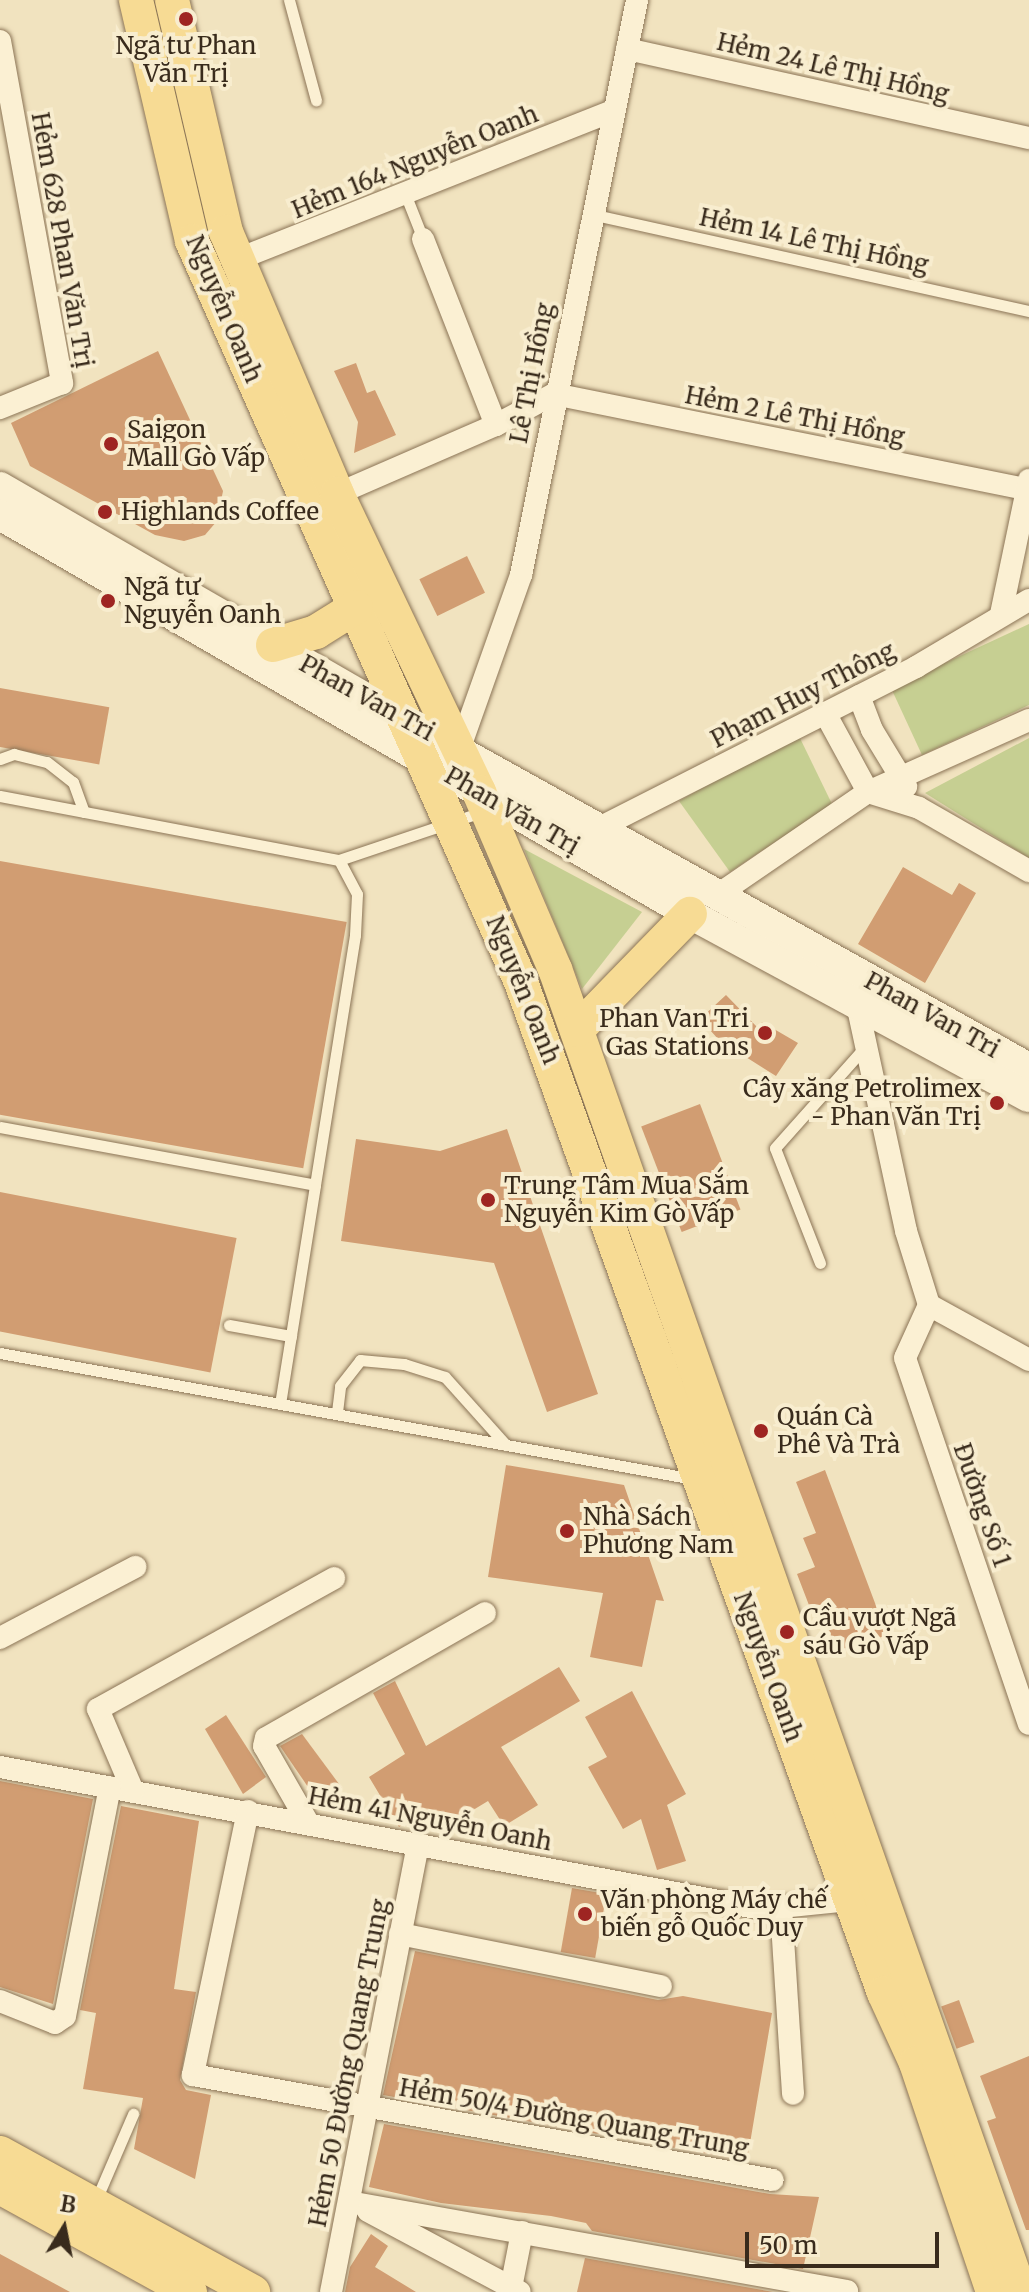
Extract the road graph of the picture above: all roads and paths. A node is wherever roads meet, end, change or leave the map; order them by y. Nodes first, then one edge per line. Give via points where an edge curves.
1 (136, 0) edge
2 (172, 0) edge
3 (289, 0) edge
4 (637, 0) edge
5 (0, 41) edge
6 (627, 49) junction
7 (316, 100) dead end
8 (613, 111) junction
9 (1029, 138) edge
10 (406, 196) junction
11 (590, 214) junction
12 (423, 239) joint
13 (236, 260) junction
14 (1029, 311) edge
15 (554, 394) junction
16 (0, 408) edge
17 (496, 425) junction
18 (1028, 484) edge
19 (0, 487) edge
20 (337, 494) junction
21 (0, 515) edge
22 (1029, 600) edge
23 (356, 607) junction
24 (1001, 614) junction
25 (273, 645) junction
26 (859, 696) junction
27 (825, 713) junction
28 (1029, 720) edge
29 (407, 722) junction
30 (459, 750) junction
31 (0, 759) edge
32 (423, 759) junction
33 (900, 776) junction
34 (868, 792) junction
35 (0, 796) edge
36 (483, 801) junction
37 (919, 808) junction
38 (84, 812) junction
39 (452, 823) junction
40 (597, 829) junction
41 (339, 860) junction
42 (1029, 871) edge
43 (703, 905) junction
44 (857, 1004) junction
45 (577, 1030) junction
46 (866, 1046) junction
47 (1029, 1068) edge
48 (1029, 1097) edge
49 (0, 1127) edge
50 (315, 1185) junction
51 (820, 1263) dead end
52 (929, 1305) junction
53 (229, 1325) dead end
54 (291, 1336) junction
55 (0, 1353) edge
56 (1029, 1360) edge
57 (280, 1404) junction
58 (337, 1412) junction
59 (506, 1445) junction
60 (701, 1480) junction
61 (135, 1567) dead end
62 (334, 1578) dead end
63 (485, 1613) dead end
64 (0, 1638) edge
65 (1029, 1724) edge
66 (0, 1767) edge
67 (110, 1787) junction
68 (133, 1791) junction
69 (248, 1811) junction
70 (307, 1821) junction
71 (418, 1844) junction
72 (851, 1900) junction
73 (781, 1908) junction
74 (400, 1934) junction
75 (661, 1986) dead end
76 (899, 1989) junction
77 (0, 2001) edge
78 (927, 2060) junction
79 (793, 2094) dead end
80 (367, 2108) junction
81 (133, 2114) dead end
82 (0, 2153) edge
83 (773, 2180) dead end
84 (0, 2187) edge
85 (349, 2202) junction
86 (96, 2217) junction
87 (522, 2232) junction
88 (1029, 2274) edge
89 (516, 2290) edge
90 (847, 2291) edge
91 (190, 2292) edge
92 (253, 2292) edge
93 (331, 2292) edge
94 (972, 2292) edge
95 (993, 2292) edge
96 (1020, 2292) edge

1 - 23 main road, Nguyễn Oanh via 192,241
2 - 13 main road, Nguyễn Oanh
3 - 7 lane
4 - 6 street, Lê Thị Hồng
5 - 16 street, Hẻm 628 Phan Văn Trị via 62,383
6 - 8 street, Lê Thị Hồng
6 - 9 street, Hẻm 24 Lê Thị Hồng
8 - 10 street, Hẻm 164 Nguyễn Oanh
8 - 11 street, Lê Thị Hồng
10 - 12 lane
10 - 13 street, Hẻm 164 Nguyễn Oanh
11 - 14 lane, Hẻm 14 Lê Thị Hồng
11 - 15 street, Lê Thị Hồng
12 - 17 street
13 - 20 main road, Nguyễn Oanh
15 - 17 street
15 - 18 street, Hẻm 2 Lê Thị Hồng
15 - 30 street, Lê Thị Hồng via 521,575
17 - 20 street
18 - 24 street
19 - 25 main road, Phan Van Tri
20 - 30 main road, Nguyễn Oanh
21 - 32 main road, Phan Văn Trị
22 - 24 street, Phạm Huy Thông
23 - 25 main road via 316,632
23 - 29 main road, Nguyễn Oanh
24 - 26 street, Phạm Huy Thông
25 - 29 main road, Phan Van Tri
26 - 27 street, Phạm Huy Thông
26 - 33 street
27 - 34 street
27 - 40 street, Phạm Huy Thông
28 - 33 street
29 - 30 main road, Phan Van Tri
29 - 32 main road, Nguyễn Oanh
30 - 36 main road, Nguyễn Oanh
30 - 40 main road, Phan Van Tri
31 - 38 lane via 14,754 47,762 73,782
32 - 36 main road, Phan Văn Trị
32 - 39 main road, Nguyễn Oanh
33 - 34 street
33 - 37 street
34 - 37 street
34 - 43 street
35 - 38 lane
36 - 39 lane
36 - 43 main road, Phan Văn Trị
36 - 45 main road, Nguyễn Oanh
37 - 42 street
38 - 41 lane
39 - 41 lane
39 - 60 main road, Nguyễn Oanh via 546,1046
40 - 43 main road, Phan Van Tri
41 - 50 lane via 357,894 355,935
43 - 44 main road, Phan Văn Trị
43 - 45 main road
43 - 47 main road, Phan Van Tri
44 - 46 street
44 - 48 main road, Phan Văn Trị
45 - 76 main road, Nguyễn Oanh
46 - 51 lane via 775,1148
46 - 52 street via 906,1231
49 - 50 lane
50 - 54 lane
52 - 56 street
52 - 65 street, Đường Số 1 via 905,1358
53 - 54 lane
54 - 57 lane
55 - 57 lane
57 - 58 lane
58 - 59 lane
58 - 59 lane via 340,1386 360,1360 404,1364 445,1377
59 - 60 lane
60 - 72 main road, Nguyễn Oanh
61 - 64 street
62 - 68 street via 98,1709
63 - 70 street via 266,1738 264,1746
66 - 67 street, Hẻm 41 Nguyễn Oanh
67 - 68 street, Hẻm 41 Nguyễn Oanh
67 - 77 street via 65,2016 55,2023
68 - 69 street, Hẻm 41 Nguyễn Oanh
69 - 70 street, Hẻm 41 Nguyễn Oanh
69 - 80 street, Hẻm 50/4 Đường Quang Trung via 193,2075
70 - 71 street, Hẻm 41 Nguyễn Oanh
71 - 73 street, Hẻm 41 Nguyễn Oanh via 762,1909
71 - 74 street, Hẻm 50 Đường Quang Trung
72 - 73 street, Hẻm 41 Nguyễn Oanh
72 - 76 main road, Nguyễn Oanh
73 - 79 street
74 - 75 street
74 - 80 street, Hẻm 50 Đường Quang Trung
76 - 78 main road, Nguyễn Oanh
76 - 88 main road, Nguyễn Oanh via 951,2050
76 - 94 main road, Nguyễn Oanh via 894,2070
78 - 95 main road
78 - 96 main road
80 - 83 street, Hẻm 50/4 Đường Quang Trung
80 - 85 street, Hẻm 50 Đường Quang Trung
81 - 86 lane
82 - 86 main road
84 - 86 main road
85 - 87 street
85 - 89 street
85 - 93 street, Hẻm 50 Đường Quang Trung
86 - 91 main road
86 - 92 main road
87 - 89 street
87 - 90 street

